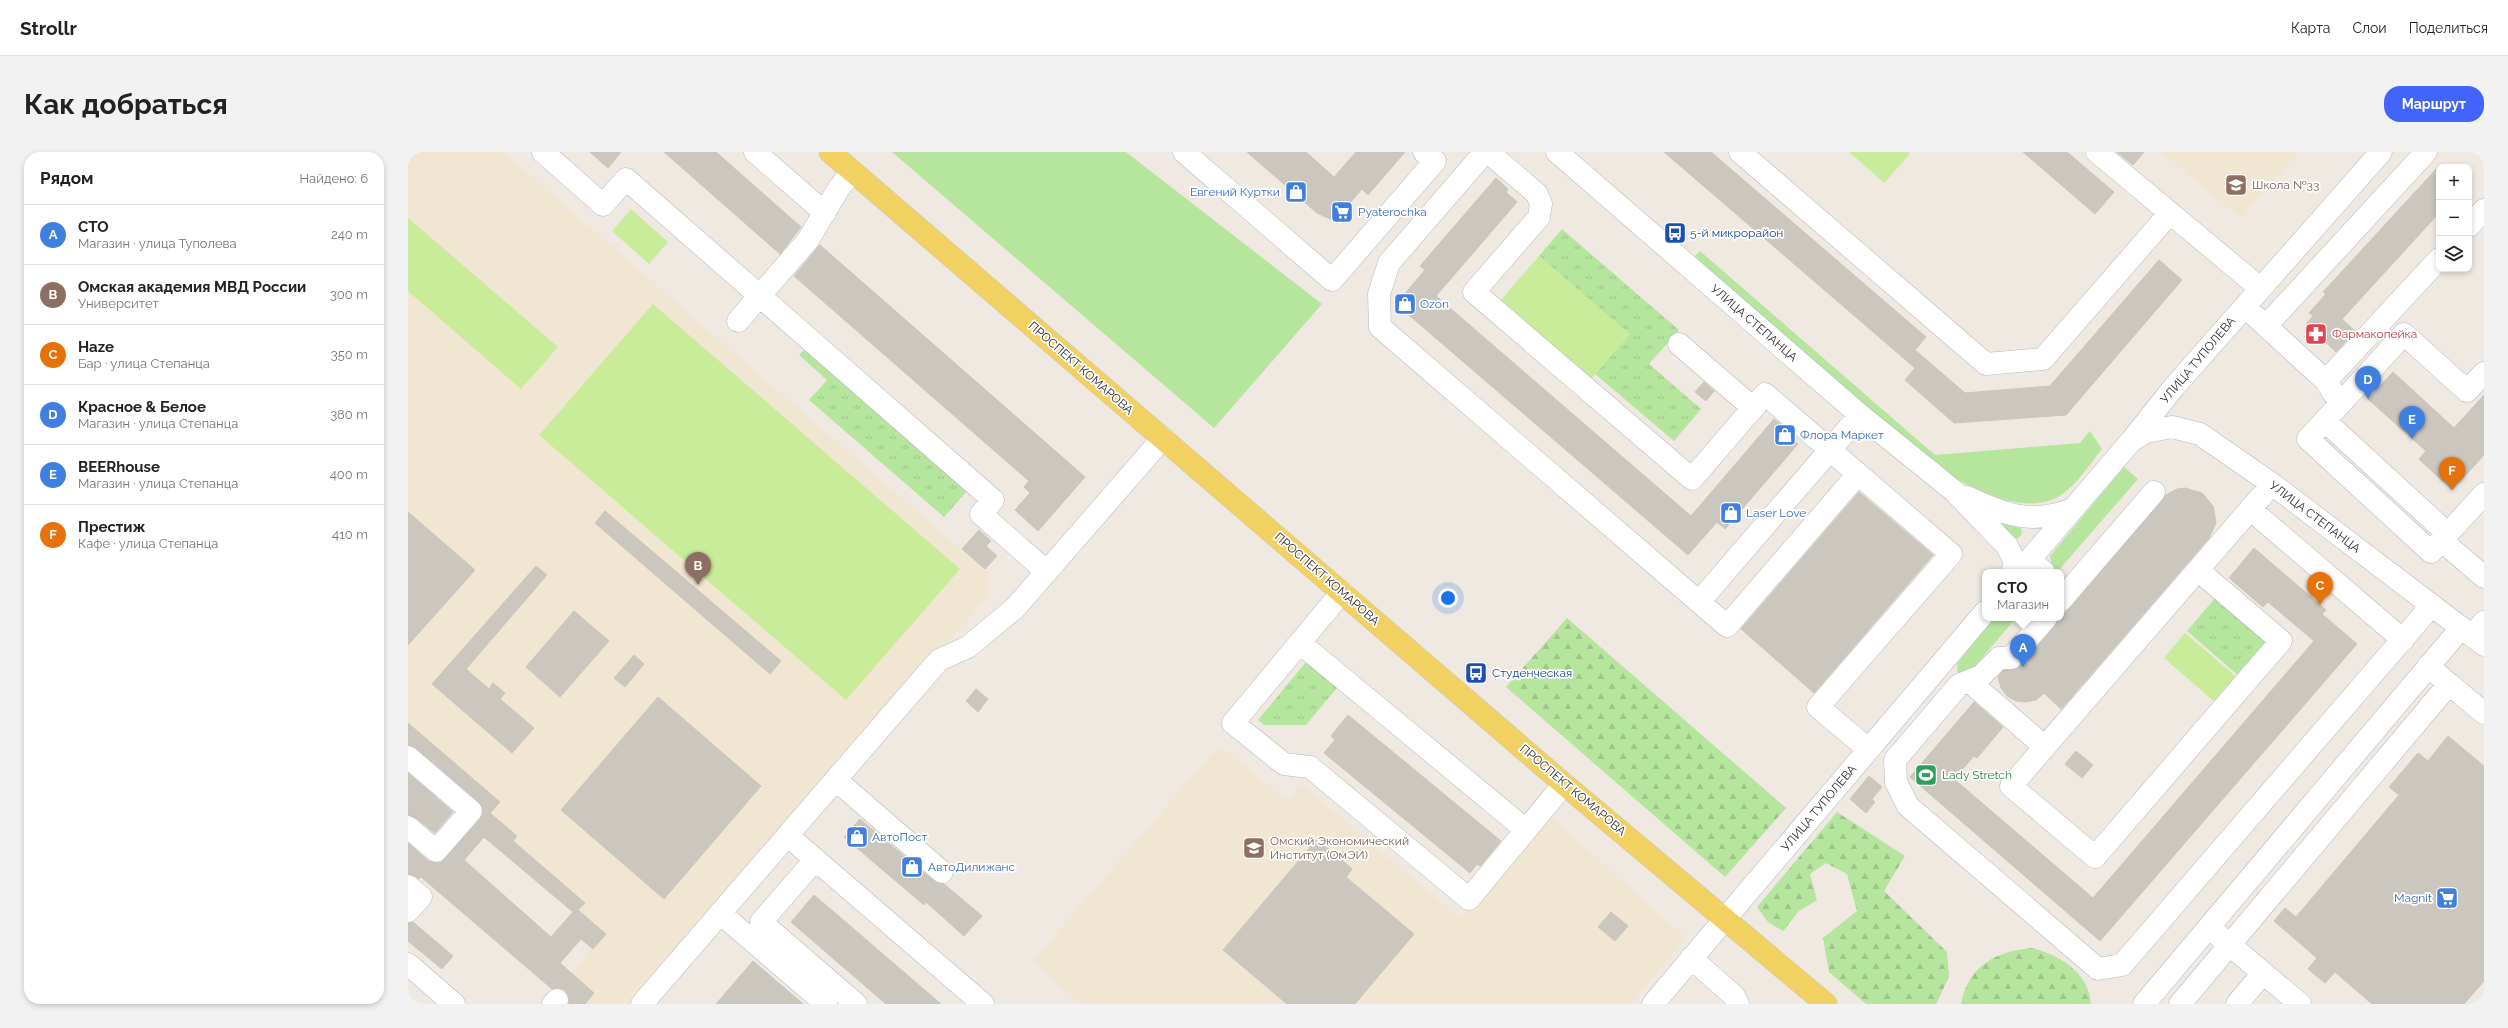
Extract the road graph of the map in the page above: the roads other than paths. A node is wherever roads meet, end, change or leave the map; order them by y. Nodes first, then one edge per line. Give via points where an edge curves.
1 (543, 152) edge
2 (755, 152) edge
3 (830, 152) edge
4 (1184, 152) edge
5 (1424, 152) edge
6 (1485, 152) edge
7 (1488, 152) edge
8 (1740, 152) edge
9 (2097, 152) edge
10 (2381, 152) edge
11 (2426, 152) edge
12 (1566, 155) edge
13 (852, 172) junction
14 (2484, 210) edge
15 (825, 213) junction
16 (2169, 214) junction
17 (2472, 223) edge
18 (2436, 262) edge
19 (2260, 288) junction
20 (760, 296) junction
21 (2244, 306) junction
22 (738, 321) dead end
23 (2266, 326) junction
24 (1679, 344) dead end
25 (2484, 372) edge
26 (2326, 382) junction
27 (2174, 387) junction
28 (2340, 404) junction
29 (1753, 408) junction
30 (1860, 416) junction
31 (2186, 429) junction
32 (1162, 438) junction
33 (2132, 440) junction
34 (1830, 450) junction
35 (1858, 474) junction
36 (2272, 484) junction
37 (1954, 491) junction
38 (2154, 492) dead end
39 (2484, 494) edge
40 (2073, 509) junction
41 (2250, 509) junction
42 (2444, 537) junction
43 (2027, 569) edge
44 (2198, 570) junction
45 (1047, 572) junction
46 (2484, 577) edge
47 (1342, 592) junction
48 (2064, 592) edge
49 (1699, 602) junction
50 (2432, 605) junction
51 (1982, 616) edge
52 (2043, 621) edge
53 (2475, 633) edge
54 (2403, 640) junction
55 (1300, 643) junction
56 (2428, 666) junction
57 (1938, 667) junction
58 (1964, 683) junction
59 (2450, 684) junction
60 (2484, 713) edge
61 (2045, 747) junction
62 (1868, 749) junction
63 (408, 757) edge
64 (836, 780) junction
65 (1564, 784) junction
66 (408, 827) edge
67 (1526, 830) junction
68 (788, 836) junction
69 (815, 860) junction
70 (942, 872) dead end
71 (408, 886) edge
72 (408, 911) edge
73 (720, 913) junction
74 (1725, 918) junction
75 (2208, 928) junction
76 (2230, 945) junction
77 (1690, 958) junction
78 (408, 964) edge
79 (2263, 973) junction
80 (1733, 1001) edge
81 (2294, 1002) edge
82 (2147, 1003) edge
83 (454, 1004) edge
84 (642, 1004) edge
85 (826, 1004) edge
86 (856, 1004) edge
87 (983, 1004) edge
88 (1653, 1004) edge
89 (1826, 1004) edge
90 (2180, 1004) edge
91 (2237, 1004) edge

1 - 20 street via 603,205 626,179
2 - 15 street
3 - 13 main road, ПРОСПЕКТ КОМАРОВА
4 - 5 street via 1332,280 1435,161
6 - 49 street via 1388,263 1379,294 1380,328
7 - 29 street via 1537,194 1541,204 1539,217 1474,292 1692,479
8 - 16 street via 1986,364 2043,359
9 - 16 street
10 - 19 street, УЛИЦА ТУПОЛЕВА
11 - 23 street
12 - 30 street, УЛИЦА СТЕПАНЦА
13 - 15 street via 839,188
13 - 32 main road, ПРОСПЕКТ КОМАРОВА
14 - 17 street
15 - 20 street via 808,240
16 - 19 street
18 - 26 street
19 - 21 street, УЛИЦА ТУПОЛЕВА
20 - 22 street
20 - 45 street via 993,500 981,514
21 - 23 street
21 - 27 street, УЛИЦА ТУПОЛЕВА
23 - 26 street
24 - 29 street
25 - 28 street via 2467,391 2404,334
26 - 28 street
27 - 31 street via 2171,398 2173,410 2178,421
27 - 33 street, УЛИЦА ТУПОЛЕВА
28 - 42 street via 2325,421
29 - 34 street via 1765,394
30 - 34 street
30 - 37 street, УЛИЦА СТЕПАНЦА
31 - 33 street, УЛИЦА СТЕПАНЦА via 2157,429
31 - 36 street, УЛИЦА СТЕПАНЦА via 2200,434
32 - 45 street
32 - 47 main road, ПРОСПЕКТ КОМАРОВА
33 - 40 street, УЛИЦА ТУПОЛЕВА
34 - 35 street
34 - 49 street
35 - 49 street via 1727,626
35 - 62 street via 1951,554 1818,707
36 - 41 street
36 - 50 street, УЛИЦА СТЕПАНЦА
37 - 40 street, УЛИЦА СТЕПАНЦА via 1994,510 2018,517 2041,518
37 - 43 street, УЛИЦА СТЕПАНЦА via 2007,546 2014,560
38 - 48 street
39 - 42 street
40 - 43 street, УЛИЦА ТУПОЛЕВА
41 - 44 street
41 - 54 street
42 - 46 street
44 - 61 street
44 - 61 street via 2281,641 2095,857 2012,786
45 - 64 street via 1015,608 974,642 940,660
47 - 55 street
47 - 65 main road, ПРОСПЕКТ КОМАРОВА
50 - 53 street, УЛИЦА СТЕПАНЦА
50 - 54 street
51 - 57 street, УЛИЦА ТУПОЛЕВА
52 - 58 street via 2012,658 1999,658 1981,676
53 - 56 street
54 - 58 street via 2122,965 2098,969 1908,806 1896,782 1894,760
55 - 67 street
55 - 67 street via 1234,722 1245,732 1284,764 1310,768 1469,899
56 - 59 street
56 - 75 street
57 - 58 street
57 - 62 street, УЛИЦА ТУПОЛЕВА
58 - 61 street
59 - 60 street
59 - 76 street
62 - 74 street, УЛИЦА ТУПОЛЕВА
63 - 66 street via 471,811 436,851
64 - 68 street
64 - 70 street
65 - 67 street
65 - 74 main road, ПРОСПЕКТ КОМАРОВА
68 - 69 street
68 - 73 street
69 - 86 street via 761,922
69 - 87 street
71 - 72 street via 421,897
73 - 84 street
73 - 85 street
74 - 77 street, УЛИЦА ТУПОЛЕВА
74 - 89 main road, ПРОСПЕКТ КОМАРОВА
75 - 76 street
75 - 82 street
76 - 79 street
76 - 90 street
77 - 80 street
77 - 88 street, УЛИЦА ТУПОЛЕВА
78 - 83 street
79 - 81 street
79 - 91 street

